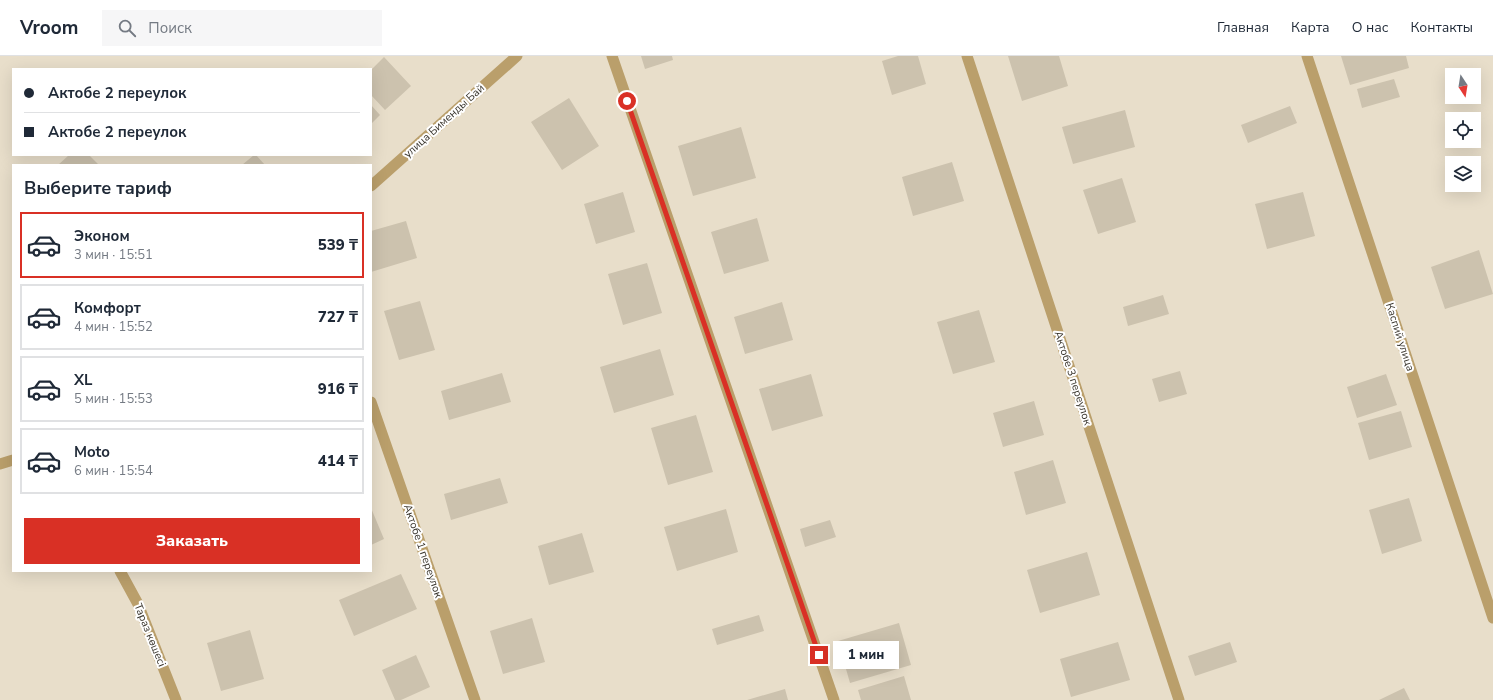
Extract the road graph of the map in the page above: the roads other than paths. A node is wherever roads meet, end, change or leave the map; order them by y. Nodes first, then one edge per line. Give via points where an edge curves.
1 (517, 56) edge
2 (612, 56) edge
3 (967, 56) edge
4 (1307, 56) edge
5 (372, 185) edge
6 (372, 405) edge
7 (12, 460) edge
8 (0, 464) edge
9 (121, 572) edge
10 (1493, 618) edge
11 (176, 700) edge
12 (474, 700) edge
13 (834, 700) edge
14 (1179, 700) edge

1 - 5 street, улица Бименды Бай
2 - 13 street
3 - 14 street, Актобе 3 переулок
4 - 10 street, Каспий улица
6 - 12 street, Актобе 1 переулок
7 - 8 street
9 - 11 street, Тараз көшесі via 138,604

